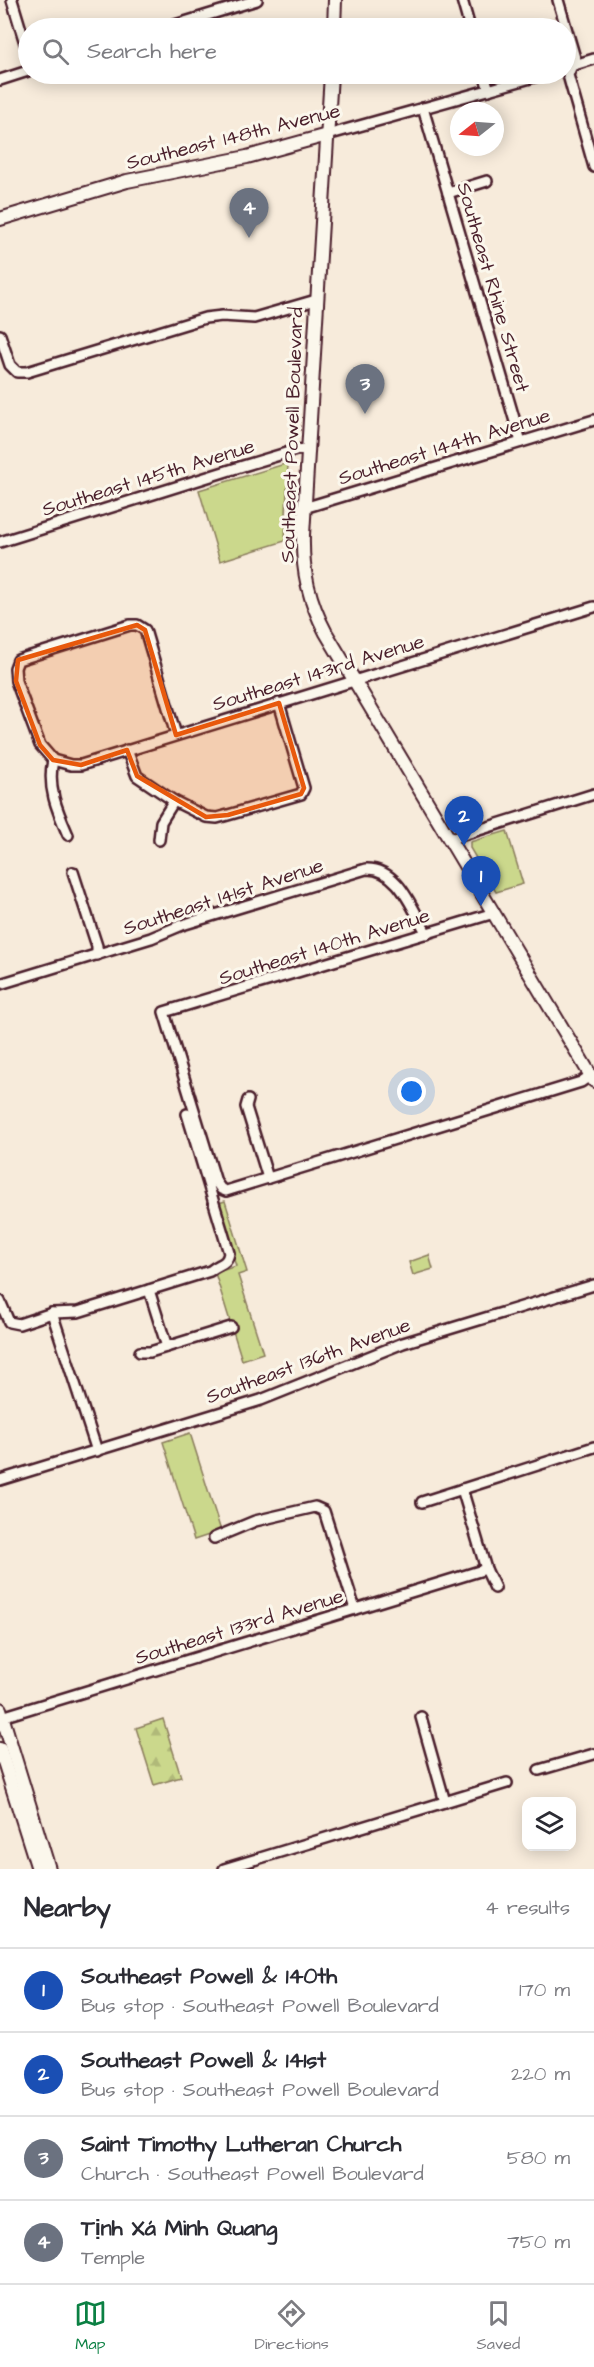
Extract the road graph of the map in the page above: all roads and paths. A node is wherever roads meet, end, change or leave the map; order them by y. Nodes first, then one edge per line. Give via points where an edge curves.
1 (12, 0) edge
2 (257, 0) edge
3 (335, 0) edge
4 (462, 0) edge
5 (558, 0) edge
6 (198, 18) edge
7 (334, 18) edge
8 (467, 18) edge
9 (563, 18) edge
10 (18, 20) edge
11 (594, 58) edge
12 (576, 64) edge
13 (18, 74) edge
14 (0, 80) edge
15 (330, 84) edge
16 (487, 84) edge
17 (510, 84) edge
18 (571, 84) edge
19 (489, 90) junction
20 (423, 108) junction
21 (327, 135) junction
22 (594, 167) edge
23 (488, 181) dead end
24 (448, 193) junction
25 (0, 219) edge
26 (316, 300) junction
27 (0, 335) edge
28 (594, 420) edge
29 (521, 442) junction
30 (308, 449) junction
31 (304, 508) junction
32 (0, 542) edge
33 (594, 607) edge
34 (354, 680) junction
35 (279, 703) junction
36 (176, 735) junction
37 (127, 750) junction
38 (53, 760) junction
39 (594, 794) edge
40 (174, 801) junction
41 (68, 836) dead end
42 (450, 839) junction
43 (159, 840) dead end
44 (74, 872) dead end
45 (494, 913) junction
46 (427, 934) junction
47 (97, 955) junction
48 (0, 984) edge
49 (592, 1078) edge
50 (248, 1100) dead end
51 (187, 1114) dead end
52 (268, 1178) junction
53 (594, 1285) edge
54 (149, 1290) junction
55 (0, 1301) edge
56 (52, 1313) junction
57 (231, 1327) dead end
58 (166, 1347) junction
59 (140, 1352) dead end
60 (594, 1446) edge
61 (97, 1451) junction
62 (0, 1480) edge
63 (462, 1489) junction
64 (422, 1502) dead end
65 (214, 1538) dead end
66 (486, 1569) junction
67 (495, 1588) dead end
68 (355, 1609) junction
69 (1, 1713) edge
70 (421, 1717) dead end
71 (0, 1749) edge
72 (594, 1754) edge
73 (539, 1770) dead end
74 (507, 1784) dead end
75 (445, 1802) junction
76 (38, 1869) edge
77 (49, 1869) edge
78 (224, 1869) edge

1 - 10 street
2 - 6 street
3 - 7 main road
4 - 8 street
5 - 9 street
11 - 12 street
13 - 14 street
15 - 21 main road, Southeast Powell Boulevard
16 - 19 street
17 - 19 street, Southeast 148th Avenue
18 - 22 street
19 - 20 street, Southeast 148th Avenue
20 - 21 street, Southeast 148th Avenue
20 - 24 street, Southeast Rhine Street
21 - 25 main road, Southeast 148th Avenue via 247,157 127,182
21 - 26 main road, Southeast Powell Boulevard
23 - 24 street
24 - 29 street, Southeast Rhine Street
26 - 27 street via 254,318 205,318 27,372 17,372 10,365
26 - 30 main road, Southeast Powell Boulevard
28 - 29 street, Southeast 144th Avenue
29 - 31 street, Southeast 144th Avenue
30 - 31 main road, Southeast Powell Boulevard
30 - 32 street, Southeast 145th Avenue
31 - 34 main road, Southeast Powell Boulevard via 303,553 308,590 318,619
33 - 34 street, Southeast 143rd Avenue
34 - 35 street, Southeast 143rd Avenue
34 - 42 main road, Southeast Powell Boulevard
35 - 36 street, Southeast 143rd Avenue
35 - 40 street via 304,788 301,794 217,818 206,817
36 - 37 street, Southeast 143rd Avenue
36 - 38 street via 145,630 130,625 18,660 16,681 40,744
37 - 38 street, Southeast 143rd Avenue via 81,765
37 - 40 street via 137,776
38 - 41 street via 51,790
39 - 42 street
40 - 43 street via 161,822
42 - 45 main road, Southeast Powell Boulevard
44 - 47 street
45 - 46 street, Southeast 140th Avenue
45 - 49 main road, Southeast Powell Boulevard
46 - 47 street, Southeast 141st Avenue via 395,880 383,871 366,869
46 - 52 street, Southeast 140th Avenue via 164,1012 216,1182 226,1191
47 - 48 street, Southeast 141st Avenue
49 - 52 street
50 - 52 street via 246,1107
51 - 54 street via 228,1259 210,1271
53 - 61 street, Southeast 136th Avenue via 403,1343 271,1397
54 - 56 street via 78,1312
54 - 58 street
55 - 56 street via 9,1323 19,1324
56 - 61 street
57 - 58 street
58 - 59 street
60 - 63 street
61 - 62 street, Southeast 136th Avenue
63 - 64 street
63 - 66 street
65 - 68 street via 255,1521 315,1507 324,1511
66 - 67 street
66 - 68 street, Southeast 133rd Avenue
68 - 69 street, Southeast 133rd Avenue
69 - 77 main road
70 - 75 street
71 - 76 main road
72 - 73 street
74 - 75 street
75 - 78 street

